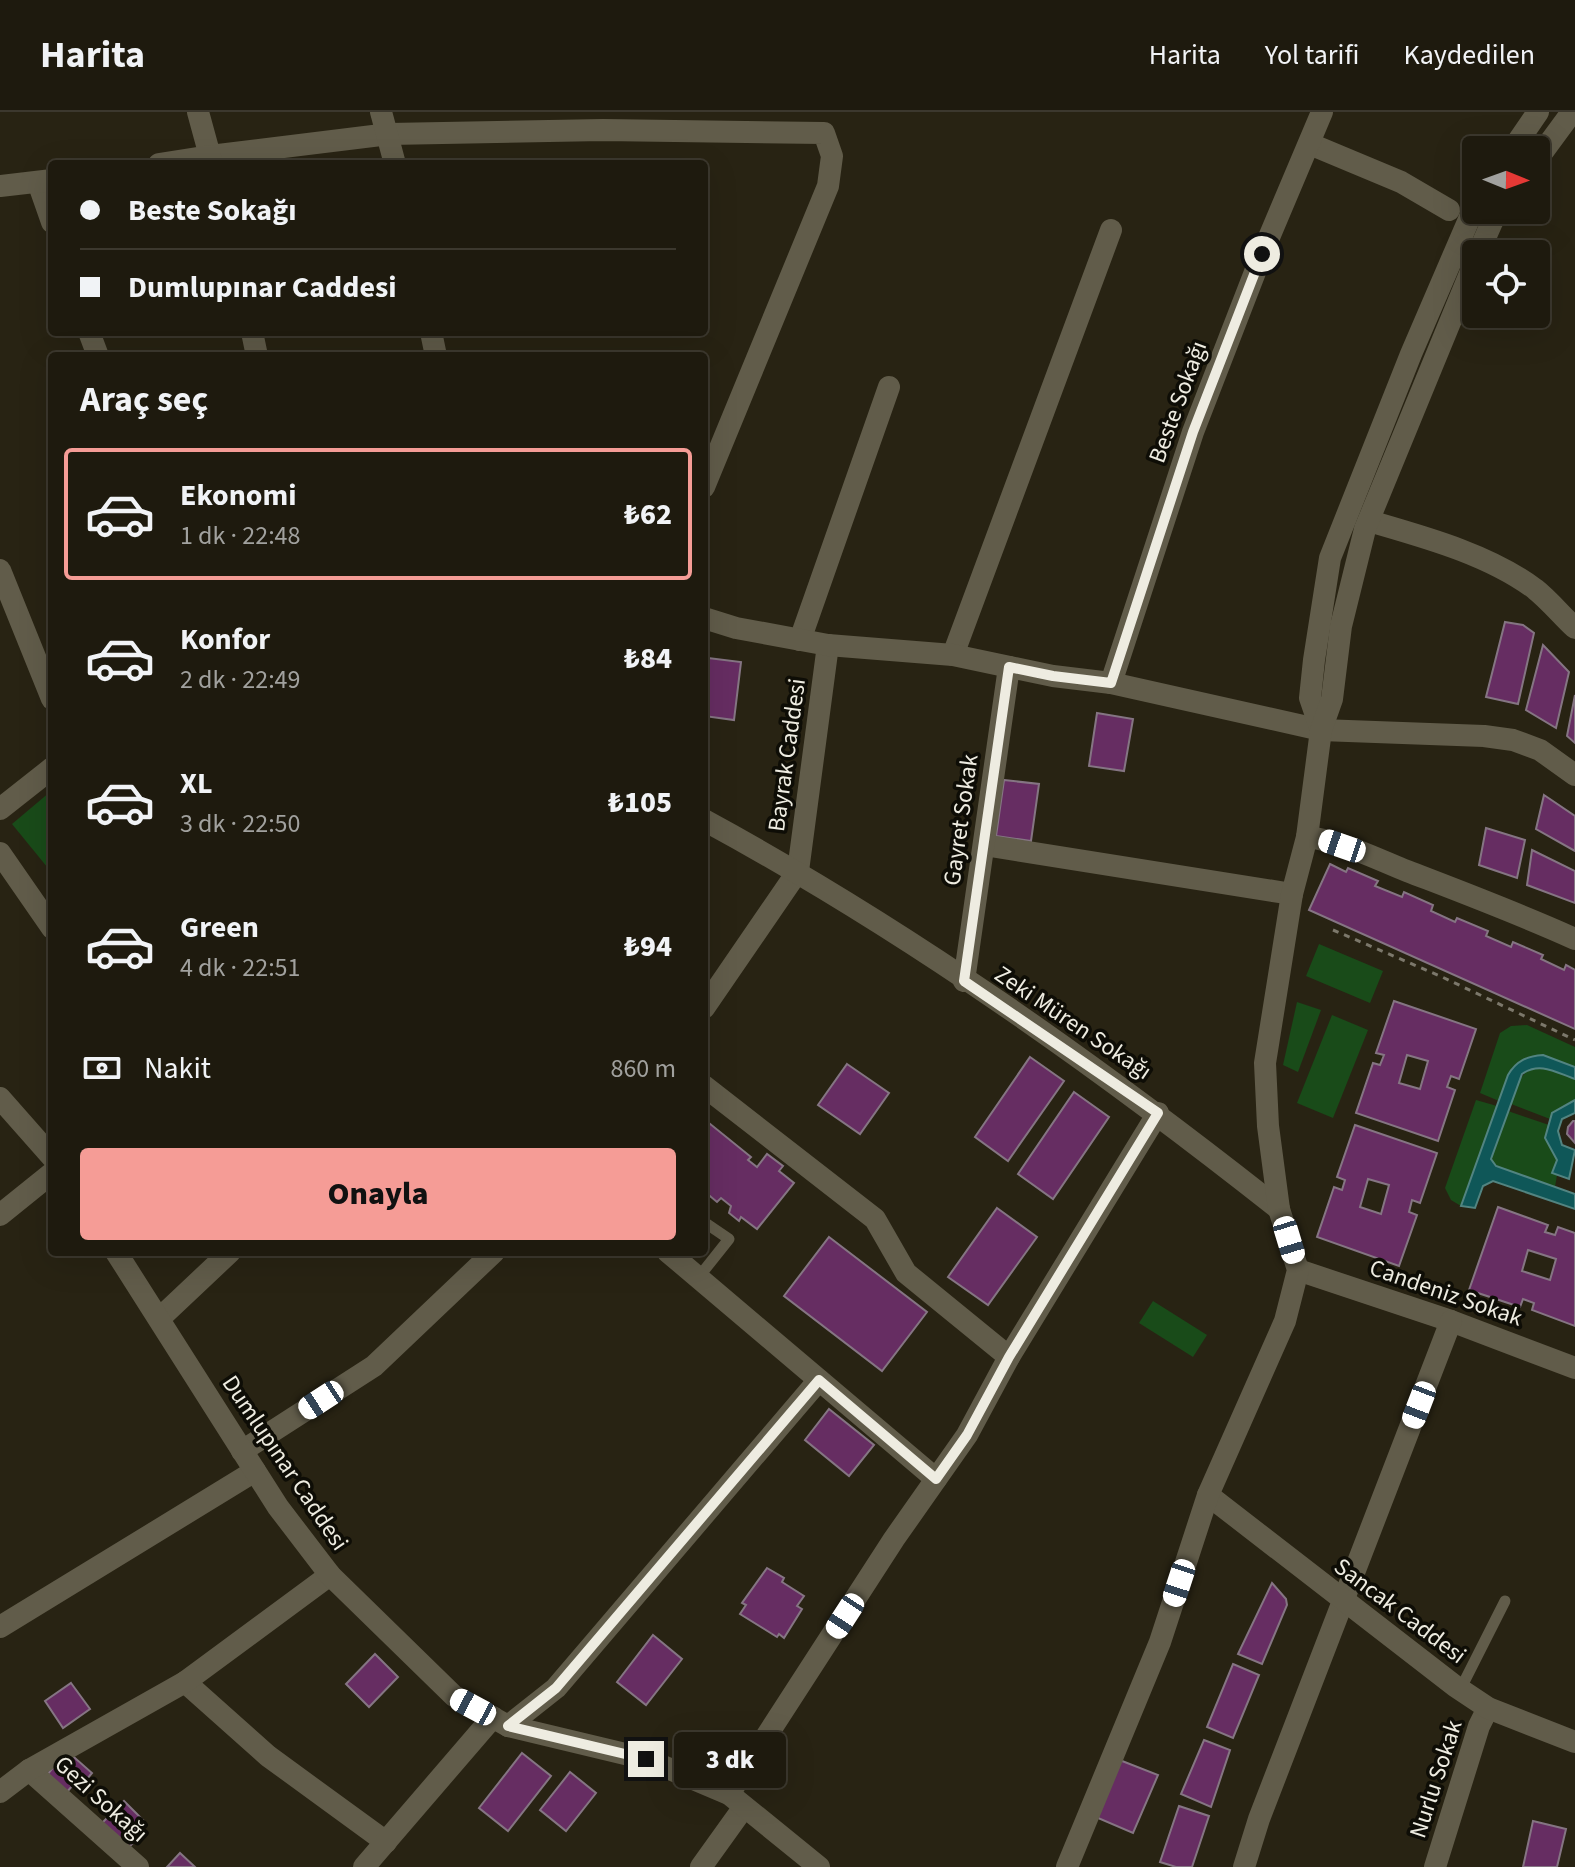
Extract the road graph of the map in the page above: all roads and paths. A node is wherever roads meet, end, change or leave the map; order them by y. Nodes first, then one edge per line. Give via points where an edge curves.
1 (198, 112) edge
2 (381, 112) edge
3 (1322, 112) edge
4 (1538, 112) edge
5 (1572, 112) edge
6 (389, 134) junction
7 (1522, 136) edge
8 (1550, 142) edge
9 (1310, 144) junction
10 (211, 160) edge
11 (394, 160) edge
12 (45, 181) edge
13 (0, 186) edge
14 (1449, 210) dead end
15 (1467, 224) edge
16 (1111, 230) dead end
17 (1462, 293) edge
18 (889, 387) dead end
19 (708, 477) edge
20 (1369, 521) junction
21 (0, 570) edge
22 (708, 619) edge
23 (1575, 628) edge
24 (800, 640) junction
25 (828, 645) junction
26 (953, 655) junction
27 (1009, 667) junction
28 (1111, 683) junction
29 (48, 689) edge
30 (1321, 730) junction
31 (48, 771) edge
32 (1575, 775) edge
33 (0, 809) edge
34 (708, 822) edge
35 (1307, 837) junction
36 (984, 845) junction
37 (0, 853) edge
38 (798, 871) junction
39 (1292, 894) junction
40 (48, 922) edge
41 (1333, 930) dead end
42 (1575, 939) edge
43 (964, 981) junction
44 (708, 1002) edge
45 (1575, 1040) edge
46 (708, 1089) edge
47 (0, 1098) edge
48 (1158, 1113) junction
49 (48, 1155) edge
50 (48, 1164) edge
51 (1279, 1209) junction
52 (0, 1215) edge
53 (708, 1225) edge
54 (119, 1256) edge
55 (226, 1256) edge
56 (490, 1256) edge
57 (673, 1256) edge
58 (1298, 1270) junction
59 (698, 1278) junction
60 (160, 1318) junction
61 (1451, 1321) junction
62 (1009, 1357) junction
63 (1575, 1368) edge
64 (819, 1380) junction
65 (242, 1451) junction
66 (255, 1471) junction
67 (936, 1479) junction
68 (1208, 1495) junction
69 (330, 1575) junction
70 (1343, 1601) junction
71 (1505, 1601) dead end
72 (0, 1627) edge
73 (185, 1682) junction
74 (1460, 1690) junction
75 (1488, 1708) junction
76 (501, 1721) junction
77 (1575, 1742) edge
78 (29, 1770) junction
79 (0, 1792) edge
80 (736, 1801) junction
81 (386, 1842) junction
82 (138, 1867) edge
83 (364, 1867) edge
84 (701, 1867) edge
85 (819, 1867) edge
86 (1067, 1867) edge
87 (1244, 1867) edge
88 (1435, 1867) edge

1 - 10 street
2 - 6 street
3 - 9 street, Beste Sokağı
4 - 7 street
5 - 8 street
6 - 10 street
6 - 11 street
6 - 19 street via 824,133 832,156 828,186
9 - 14 street via 1401,182
9 - 28 street, Beste Sokağı via 1193,432
12 - 13 street
15 - 30 street via 1330,558 1310,698
16 - 26 street
17 - 20 street
18 - 24 street
20 - 23 street via 1486,561 1535,589
20 - 30 street
21 - 29 street
22 - 24 street
24 - 25 street
25 - 26 street
25 - 38 street, Bayrak Caddesi
26 - 27 street
27 - 28 street
27 - 36 street, Gayret Sokak
28 - 30 street
30 - 32 street via 1513,740 1540,750
30 - 35 street
31 - 33 street
34 - 38 street, Zeki Müren Sokağı
35 - 39 street
35 - 42 street via 1362,853
36 - 39 street
36 - 43 street, Gayret Sokak
37 - 40 street
38 - 43 street, Zeki Müren Sokağı
38 - 44 street
39 - 51 street via 1265,1063
41 - 45 path
43 - 48 street, Zeki Müren Sokağı
46 - 62 street via 875,1219 906,1273
47 - 49 street
48 - 51 street, Zeki Müren Sokağı
48 - 62 street
50 - 52 street
51 - 58 street
53 - 59 lane via 729,1239
54 - 60 street, Dumlupınar Caddesi
55 - 60 street
56 - 65 street via 374,1366
57 - 59 street
58 - 61 street, Candeniz Sokak
58 - 68 street via 1285,1321
59 - 64 street
60 - 65 street, Dumlupınar Caddesi
61 - 63 street, Candeniz Sokak
61 - 70 street
62 - 67 street via 967,1435
64 - 67 street
64 - 76 street via 556,1688
65 - 66 street, Dumlupınar Caddesi
66 - 69 street, Dumlupınar Caddesi
66 - 72 street
67 - 80 street
68 - 70 street, Sancak Caddesi
68 - 86 street via 1160,1642
69 - 73 street
69 - 76 street, Dumlupınar Caddesi via 454,1696
70 - 74 street, Sancak Caddesi
70 - 87 street
71 - 74 lane
73 - 78 street
73 - 81 street via 268,1756
74 - 75 street, Sancak Caddesi
75 - 77 street, Sancak Caddesi
75 - 88 street, Nurlu Sokak
76 - 80 street, Dumlupınar Caddesi via 646,1759
76 - 81 street
78 - 79 street
78 - 82 street, Gezi Sokağı
80 - 84 street
80 - 85 street, Dumlupınar Caddesi
81 - 83 street

